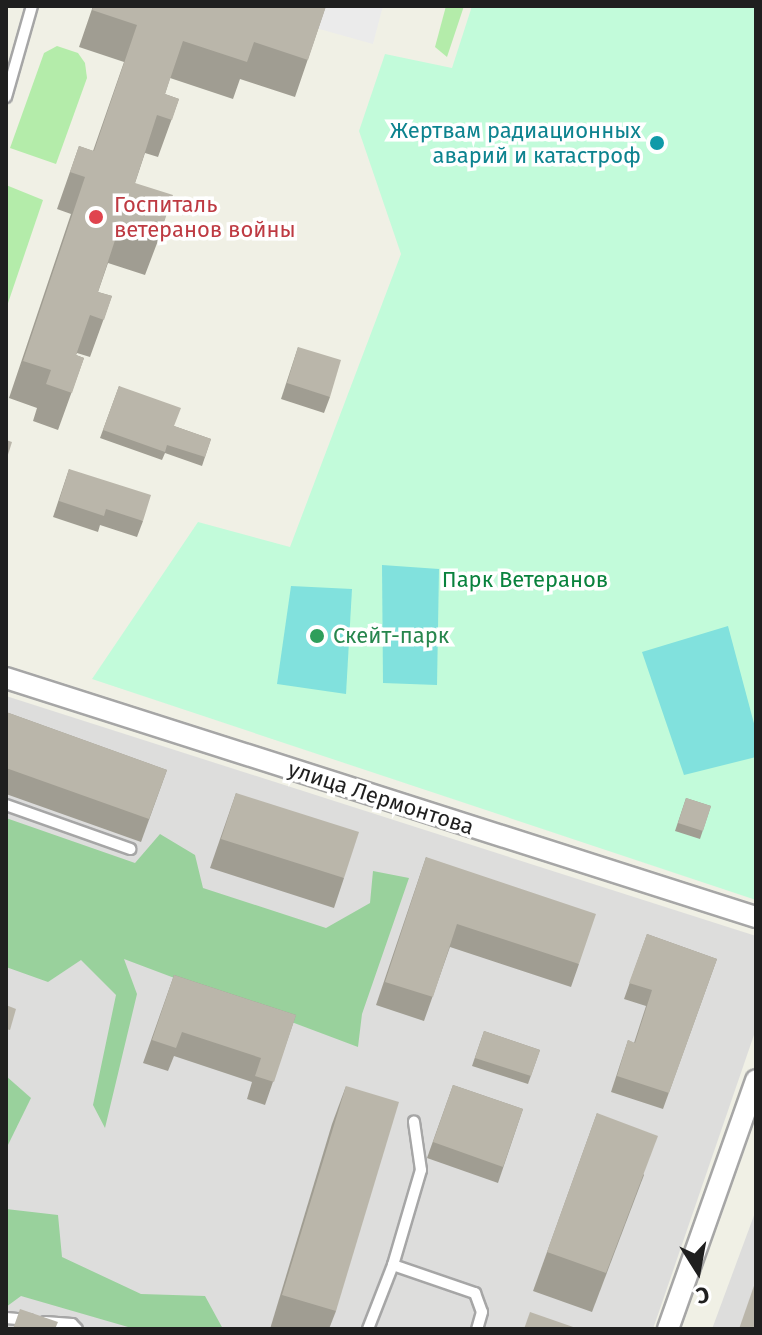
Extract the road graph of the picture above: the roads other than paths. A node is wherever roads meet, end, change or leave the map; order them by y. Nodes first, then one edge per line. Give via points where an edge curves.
1 (32, 6) edge
2 (6, 97) edge
3 (6, 678) edge
4 (6, 805) edge
5 (130, 849) dead end
6 (756, 917) edge
7 (756, 1080) edge
8 (414, 1122) dead end
9 (749, 1123) edge
10 (393, 1265) junction
11 (6, 1318) edge
12 (77, 1329) edge
13 (368, 1329) edge
14 (477, 1329) edge
15 (668, 1329) edge

1 - 2 lane
3 - 6 street, улица Лермонтова
4 - 5 lane
7 - 9 street
8 - 10 lane via 421,1170
9 - 15 street
10 - 13 lane
10 - 14 lane via 475,1293 482,1312
11 - 12 lane via 72,1324

